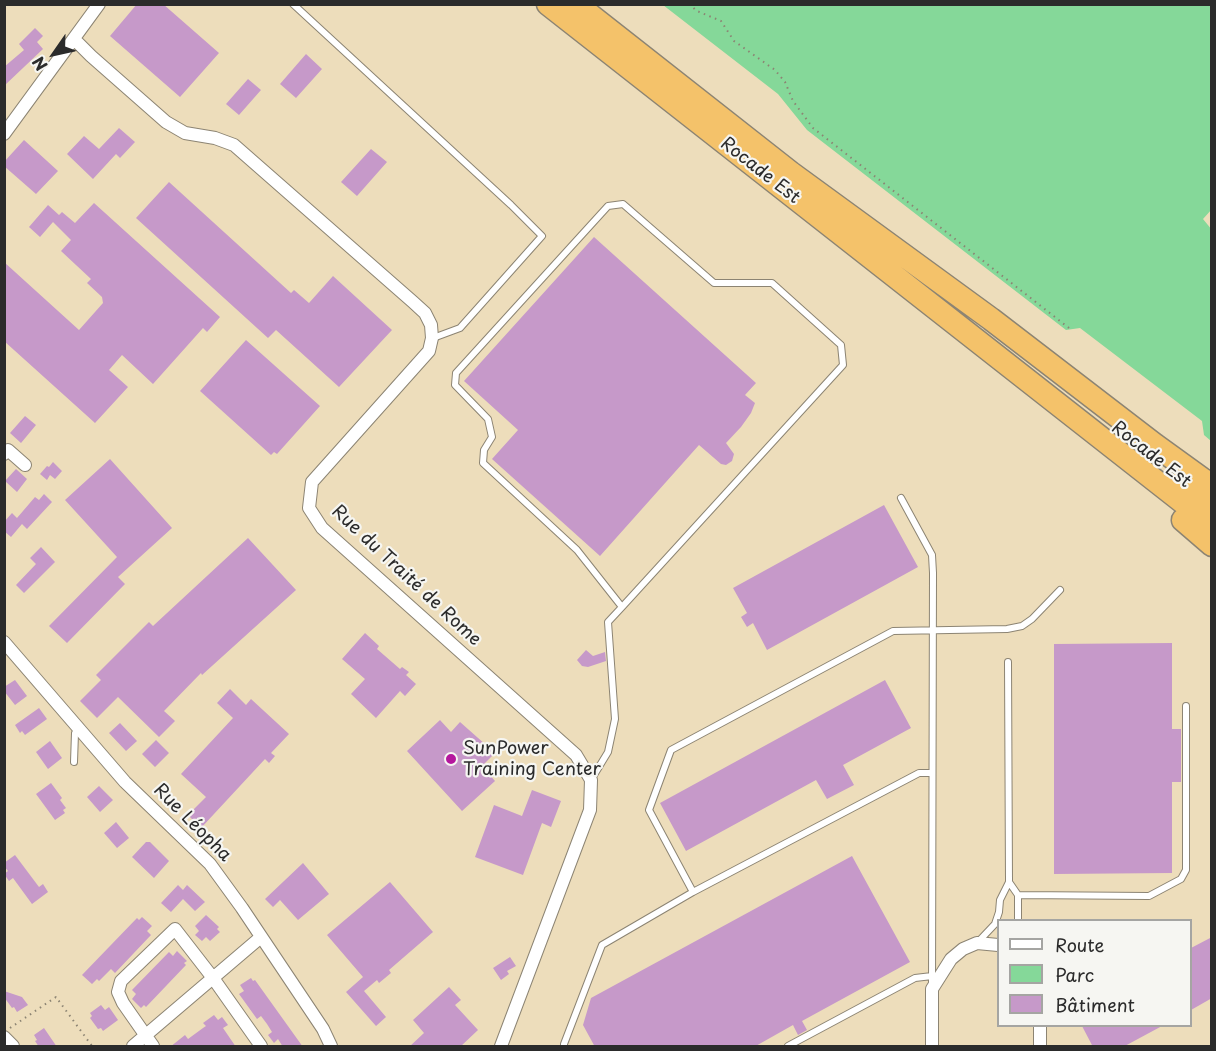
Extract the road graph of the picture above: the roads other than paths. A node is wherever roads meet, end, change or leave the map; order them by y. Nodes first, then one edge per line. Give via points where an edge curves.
1 (99, 4) edge
2 (293, 4) edge
3 (548, 4) edge
4 (576, 4) edge
5 (74, 39) junction
6 (4, 134) edge
7 (836, 206) junction
8 (432, 339) junction
9 (1089, 428) junction
10 (4, 453) edge
11 (25, 465) dead end
12 (1212, 485) edge
13 (901, 498) dead end
14 (1212, 503) edge
15 (1212, 525) edge
16 (1212, 545) edge
17 (1060, 590) dead end
18 (622, 607) junction
19 (933, 629) junction
20 (4, 642) edge
21 (1008, 662) dead end
22 (1186, 706) dead end
23 (79, 729) junction
24 (74, 762) dead end
25 (932, 773) junction
26 (591, 780) junction
27 (1009, 882) junction
28 (693, 892) junction
29 (1018, 895) junction
30 (1018, 919) edge
31 (261, 937) junction
32 (977, 943) junction
33 (997, 945) edge
34 (932, 976) junction
35 (213, 978) junction
36 (932, 989) junction
37 (1040, 1027) edge
38 (4, 1037) edge
39 (149, 1041) edge
40 (13, 1047) edge
41 (133, 1047) edge
42 (261, 1047) edge
43 (331, 1047) edge
44 (501, 1047) edge
45 (564, 1047) edge
46 (788, 1047) edge
47 (932, 1047) edge
48 (1040, 1047) edge

1 - 5 street
2 - 8 lane via 542,236 460,328
3 - 9 highway, Rocade Est
4 - 7 highway, Rocade Est
5 - 6 street
5 - 8 street via 166,122 185,133 234,146 425,313
7 - 12 highway
7 - 14 highway, Rocade Est
8 - 26 street, Rue du Traité de Rome via 429,351 312,482 309,508 322,528 576,755
9 - 15 highway, Rocade Est
9 - 16 highway via 1103,452
10 - 11 street via 8,450
13 - 19 lane via 932,555
17 - 19 lane via 1022,626
18 - 18 lane via 843,364 841,345 772,283 714,283 623,204 608,206 456,372 455,385 488,419 492,437 484,450 483,463 577,550
18 - 26 lane via 608,622 615,719 608,752
19 - 25 lane
19 - 28 lane via 893,631 671,750 649,810
20 - 23 street, Rue Léopha
21 - 27 lane
22 - 29 lane via 1186,870 1181,879 1149,896
23 - 24 lane via 75,733
23 - 31 street, Rue Léopha via 125,782 210,864
25 - 28 lane via 919,774
25 - 34 lane
26 - 44 street via 590,810
27 - 29 lane
27 - 32 lane via 995,924
28 - 45 lane via 602,945
29 - 30 lane
31 - 35 street
31 - 43 street, Rue Léopha
32 - 33 street
32 - 36 street via 951,959
34 - 36 lane
34 - 46 lane via 915,978
35 - 39 street
35 - 39 street via 175,929 121,981 118,992 123,1003
35 - 42 street
36 - 47 street
37 - 48 street
38 - 40 street
39 - 41 street

